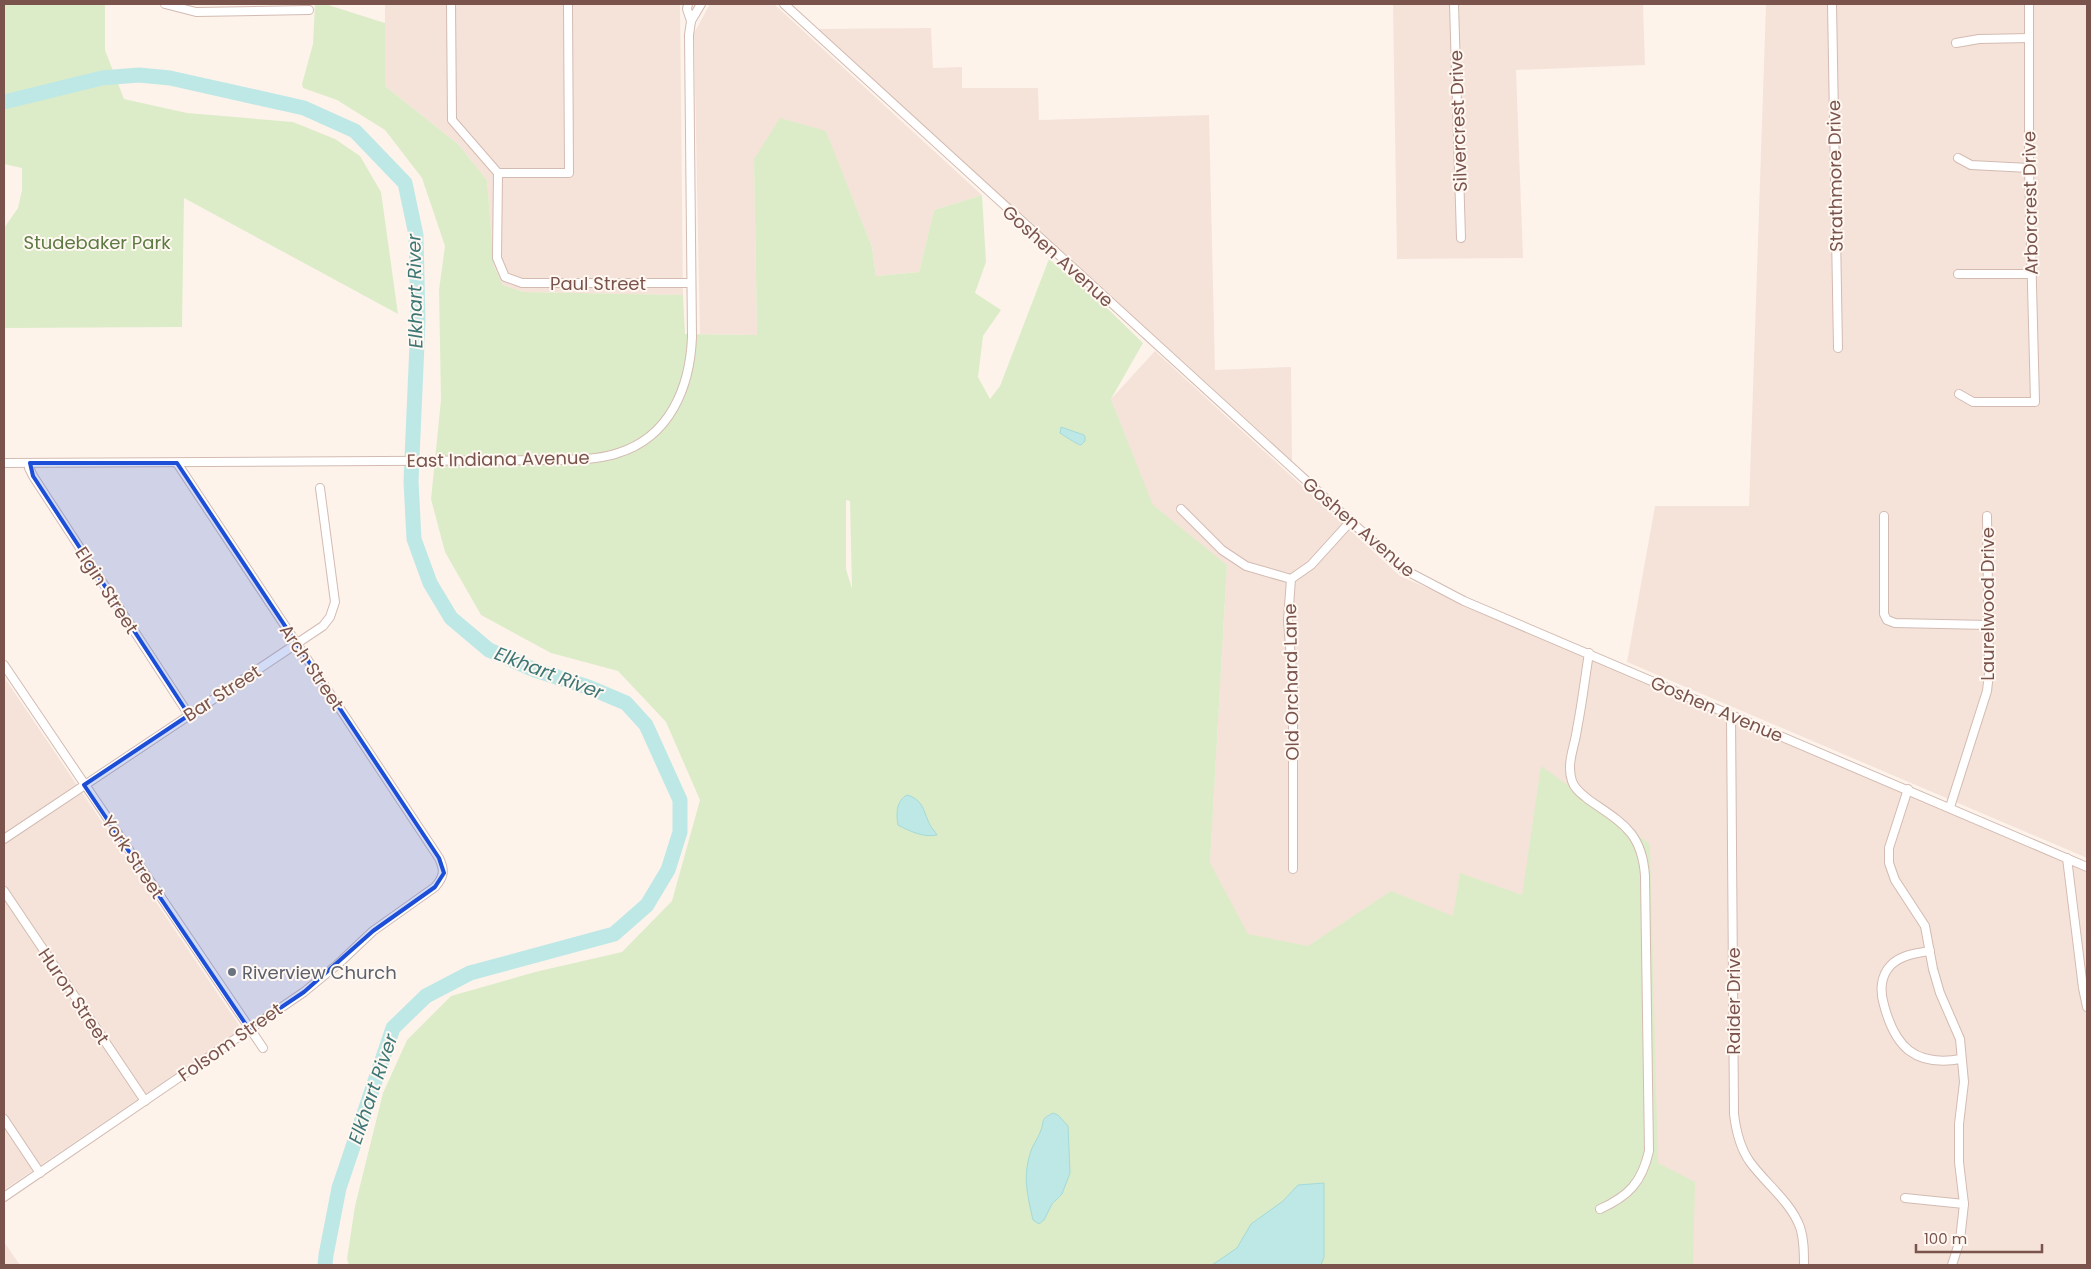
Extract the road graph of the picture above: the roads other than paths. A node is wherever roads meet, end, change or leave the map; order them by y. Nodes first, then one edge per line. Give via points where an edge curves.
1 (165, 4) edge
2 (451, 4) edge
3 (568, 4) edge
4 (688, 4) edge
5 (701, 4) edge
6 (784, 4) edge
7 (1454, 4) edge
8 (1832, 4) edge
9 (2029, 4) edge
10 (263, 7) edge
11 (309, 10) dead end
12 (691, 21) junction
13 (2029, 38) junction
14 (1956, 43) dead end
15 (1958, 158) dead end
16 (2029, 168) junction
17 (498, 173) junction
18 (1461, 238) dead end
19 (1958, 274) dead end
20 (2031, 274) junction
21 (691, 283) junction
22 (1838, 348) dead end
23 (1959, 394) dead end
24 (4, 463) edge
25 (30, 463) junction
26 (177, 463) junction
27 (320, 488) dead end
28 (1181, 509) dead end
29 (1884, 516) dead end
30 (1987, 516) dead end
31 (1350, 522) junction
32 (1291, 579) junction
33 (1988, 625) junction
34 (297, 644) junction
35 (1589, 653) junction
36 (4, 665) edge
37 (189, 715) junction
38 (1731, 715) junction
39 (84, 785) junction
40 (1908, 789) junction
41 (1950, 807) junction
42 (4, 839) edge
43 (2067, 858) junction
44 (2087, 867) edge
45 (1292, 869) dead end
46 (444, 873) joint
47 (4, 891) edge
48 (1930, 951) junction
49 (2087, 1007) edge
50 (249, 1029) junction
51 (263, 1048) dead end
52 (1961, 1059) junction
53 (145, 1101) junction
54 (4, 1119) edge
55 (40, 1172) junction
56 (4, 1197) edge
57 (1905, 1198) dead end
58 (1964, 1204) junction
59 (1600, 1208) dead end
60 (1804, 1265) edge
61 (1952, 1265) edge

1 - 10 street via 196,12
2 - 17 street via 452,120
3 - 17 street via 569,173
4 - 12 street, East Indiana Avenue
5 - 12 street, East Indiana Avenue
6 - 31 street, Goshen Avenue
7 - 18 street, Silvercrest Drive
8 - 22 street, Strathmore Drive
9 - 13 street, Arborcrest Drive
10 - 11 street
12 - 21 street, East Indiana Avenue
13 - 14 street
13 - 16 street, Arborcrest Drive
15 - 16 street via 1971,165
16 - 20 street, Arborcrest Drive
17 - 21 street, Paul Street via 497,258 505,277 522,283
19 - 20 street
20 - 23 street, Arborcrest Drive via 2035,402 1973,402
21 - 26 street, East Indiana Avenue via 692,352 684,388 665,421 652,434 618,453 593,459
24 - 25 street, East Indiana Avenue
25 - 26 street, East Indiana Avenue
25 - 37 street, Elgin Street via 33,476
26 - 34 street, Arch Street
27 - 34 street, Bar Street via 335,602 323,626
28 - 32 street via 1222,550 1246,566
29 - 33 street via 1884,614 1887,620 1894,623
30 - 33 street, Laurelwood Drive
31 - 32 street, Old Orchard Lane via 1311,565
31 - 35 street, Goshen Avenue via 1403,569 1428,583
32 - 45 street, Old Orchard Lane via 1288,620 1293,685
33 - 41 street, Laurelwood Drive via 1989,674 1986,690
34 - 37 street, Bar Street
34 - 46 street, Arch Street via 439,858
35 - 38 street, Goshen Avenue
35 - 59 street via 1570,758 1572,782 1578,792 1626,826 1641,851 1645,876 1649,1151 1638,1181 1623,1197
36 - 39 street, York Street
37 - 39 street, Bar Street
38 - 40 street, Goshen Avenue
38 - 60 street, Raider Drive via 1735,1121 1750,1161 1791,1210 1799,1226 1804,1242
39 - 42 street, Bar Street
39 - 50 street, York Street
40 - 41 street, Goshen Avenue
40 - 48 street via 1889,848 1889,863 1895,880 1925,926
41 - 43 street, Goshen Avenue
43 - 44 street, Goshen Avenue
43 - 49 street
46 - 50 street, Folsom Street via 435,887 374,931 304,992
47 - 53 street, Huron Street
48 - 52 street via 1940,993 1960,1039
48 - 52 street via 1901,958 1886,973 1881,995 1889,1025 1908,1050 1926,1059 1945,1062
50 - 51 street, York Street
50 - 53 street, Folsom Street
52 - 58 street via 1964,1082 1959,1162
53 - 55 street, Folsom Street
54 - 55 street
55 - 56 street, Folsom Street
57 - 58 street
58 - 61 street via 1960,1240

